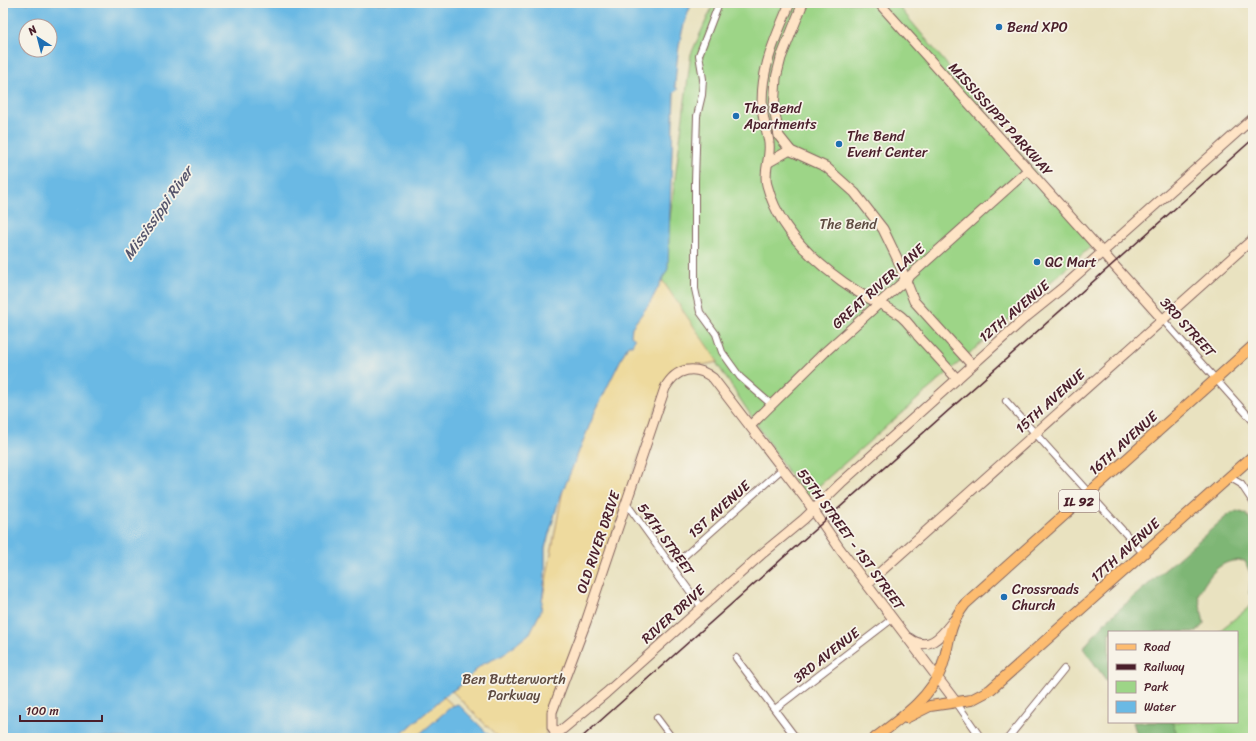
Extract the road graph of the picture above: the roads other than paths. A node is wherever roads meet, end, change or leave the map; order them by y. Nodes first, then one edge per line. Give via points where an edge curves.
1 (719, 3) edge
2 (790, 3) edge
3 (803, 3) edge
4 (880, 3) edge
5 (1253, 118) edge
6 (790, 150) junction
7 (769, 162) junction
8 (1028, 170) junction
9 (1253, 239) edge
10 (1103, 252) junction
11 (906, 279) junction
12 (879, 302) junction
13 (1162, 320) junction
14 (1253, 346) edge
15 (972, 365) junction
16 (690, 370) joint
17 (957, 379) junction
18 (1216, 379) junction
19 (1006, 401) dead end
20 (772, 405) junction
21 (1253, 421) edge
22 (750, 426) junction
23 (1036, 433) junction
24 (1253, 456) edge
25 (782, 469) junction
26 (1229, 477) junction
27 (1089, 492) junction
28 (1252, 498) edge
29 (626, 503) junction
30 (812, 510) junction
31 (1143, 553) junction
32 (672, 567) junction
33 (867, 584) junction
34 (702, 608) junction
35 (892, 619) junction
36 (954, 620) junction
37 (903, 634) junction
38 (736, 658) dead end
39 (1064, 669) dead end
40 (937, 678) junction
41 (956, 702) junction
42 (775, 710) junction
43 (657, 718) dead end
44 (895, 723) junction
45 (554, 736) edge
46 (672, 738) edge
47 (796, 738) edge
48 (875, 738) edge
49 (981, 738) edge
50 (1008, 738) edge

1 - 20 street via 699,55 703,79 696,131 695,290 700,312 716,334 722,352 740,377
2 - 7 street via 765,68 762,92
3 - 6 street via 781,58 776,78 776,123 779,136
4 - 8 street, MISSISSIPPI PARKWAY
5 - 10 street, 12TH AVENUE
6 - 7 street
6 - 11 street via 826,168 855,193 883,229
7 - 12 street via 766,172 767,185 780,215 794,236 816,261 859,293
8 - 10 street, MISSISSIPPI PARKWAY
8 - 11 street, GREAT RIVER LANE
9 - 13 street, 15TH AVENUE
10 - 13 street, 3RD STREET
10 - 15 street, 12TH AVENUE
11 - 12 street, GREAT RIVER LANE
11 - 15 street via 914,301
12 - 17 street via 902,317
12 - 20 street, GREAT RIVER LANE
13 - 18 street, 3RD STREET
13 - 23 street, 15TH AVENUE
14 - 18 main road, 16TH AVENUE / IL 92
15 - 17 street, 12TH AVENUE
16 - 22 street, 55TH STREET - 1ST STREET via 698,370 713,378
16 - 29 street, OLD RIVER DRIVE via 676,374 665,388
17 - 30 street, 12TH AVENUE
18 - 21 street, 3RD STREET
18 - 27 main road, 16TH AVENUE / IL 92
19 - 23 street
20 - 22 street, GREAT RIVER LANE
22 - 25 street, 55TH STREET - 1ST STREET
23 - 27 street
23 - 33 street, 15TH AVENUE
24 - 26 main road, 17TH AVENUE / IL 92
25 - 30 street, 55TH STREET - 1ST STREET
25 - 32 street, 1ST AVENUE
26 - 28 street via 1241,484
26 - 31 main road, 17TH AVENUE / IL 92
27 - 31 street
27 - 36 main road, 16TH AVENUE / IL 92 via 981,589
29 - 32 street, 54TH STREET
29 - 45 street, OLD RIVER DRIVE via 586,622 552,712
30 - 33 street, 55TH STREET - 1ST STREET
30 - 34 street, RIVER DRIVE
31 - 41 main road, 17TH AVENUE / IL 92 via 990,690 971,700
32 - 34 street, 54TH STREET
33 - 35 street, 55TH STREET - 1ST STREET
34 - 45 street, RIVER DRIVE
35 - 37 street, 55TH STREET - 1ST STREET
35 - 42 street, 3RD AVENUE
36 - 37 street via 942,635 928,644 916,643
36 - 40 main road, 16TH AVENUE / IL 92
37 - 40 street, 55TH STREET - 1ST STREET
38 - 42 street
39 - 50 street
40 - 41 street, 55TH STREET - 1ST STREET
40 - 44 main road, IL 92 via 926,695
41 - 44 main road, IL 92 via 930,706
41 - 49 street, 55TH STREET - 1ST STREET
42 - 47 street
43 - 46 street
44 - 48 main road, IL 92

